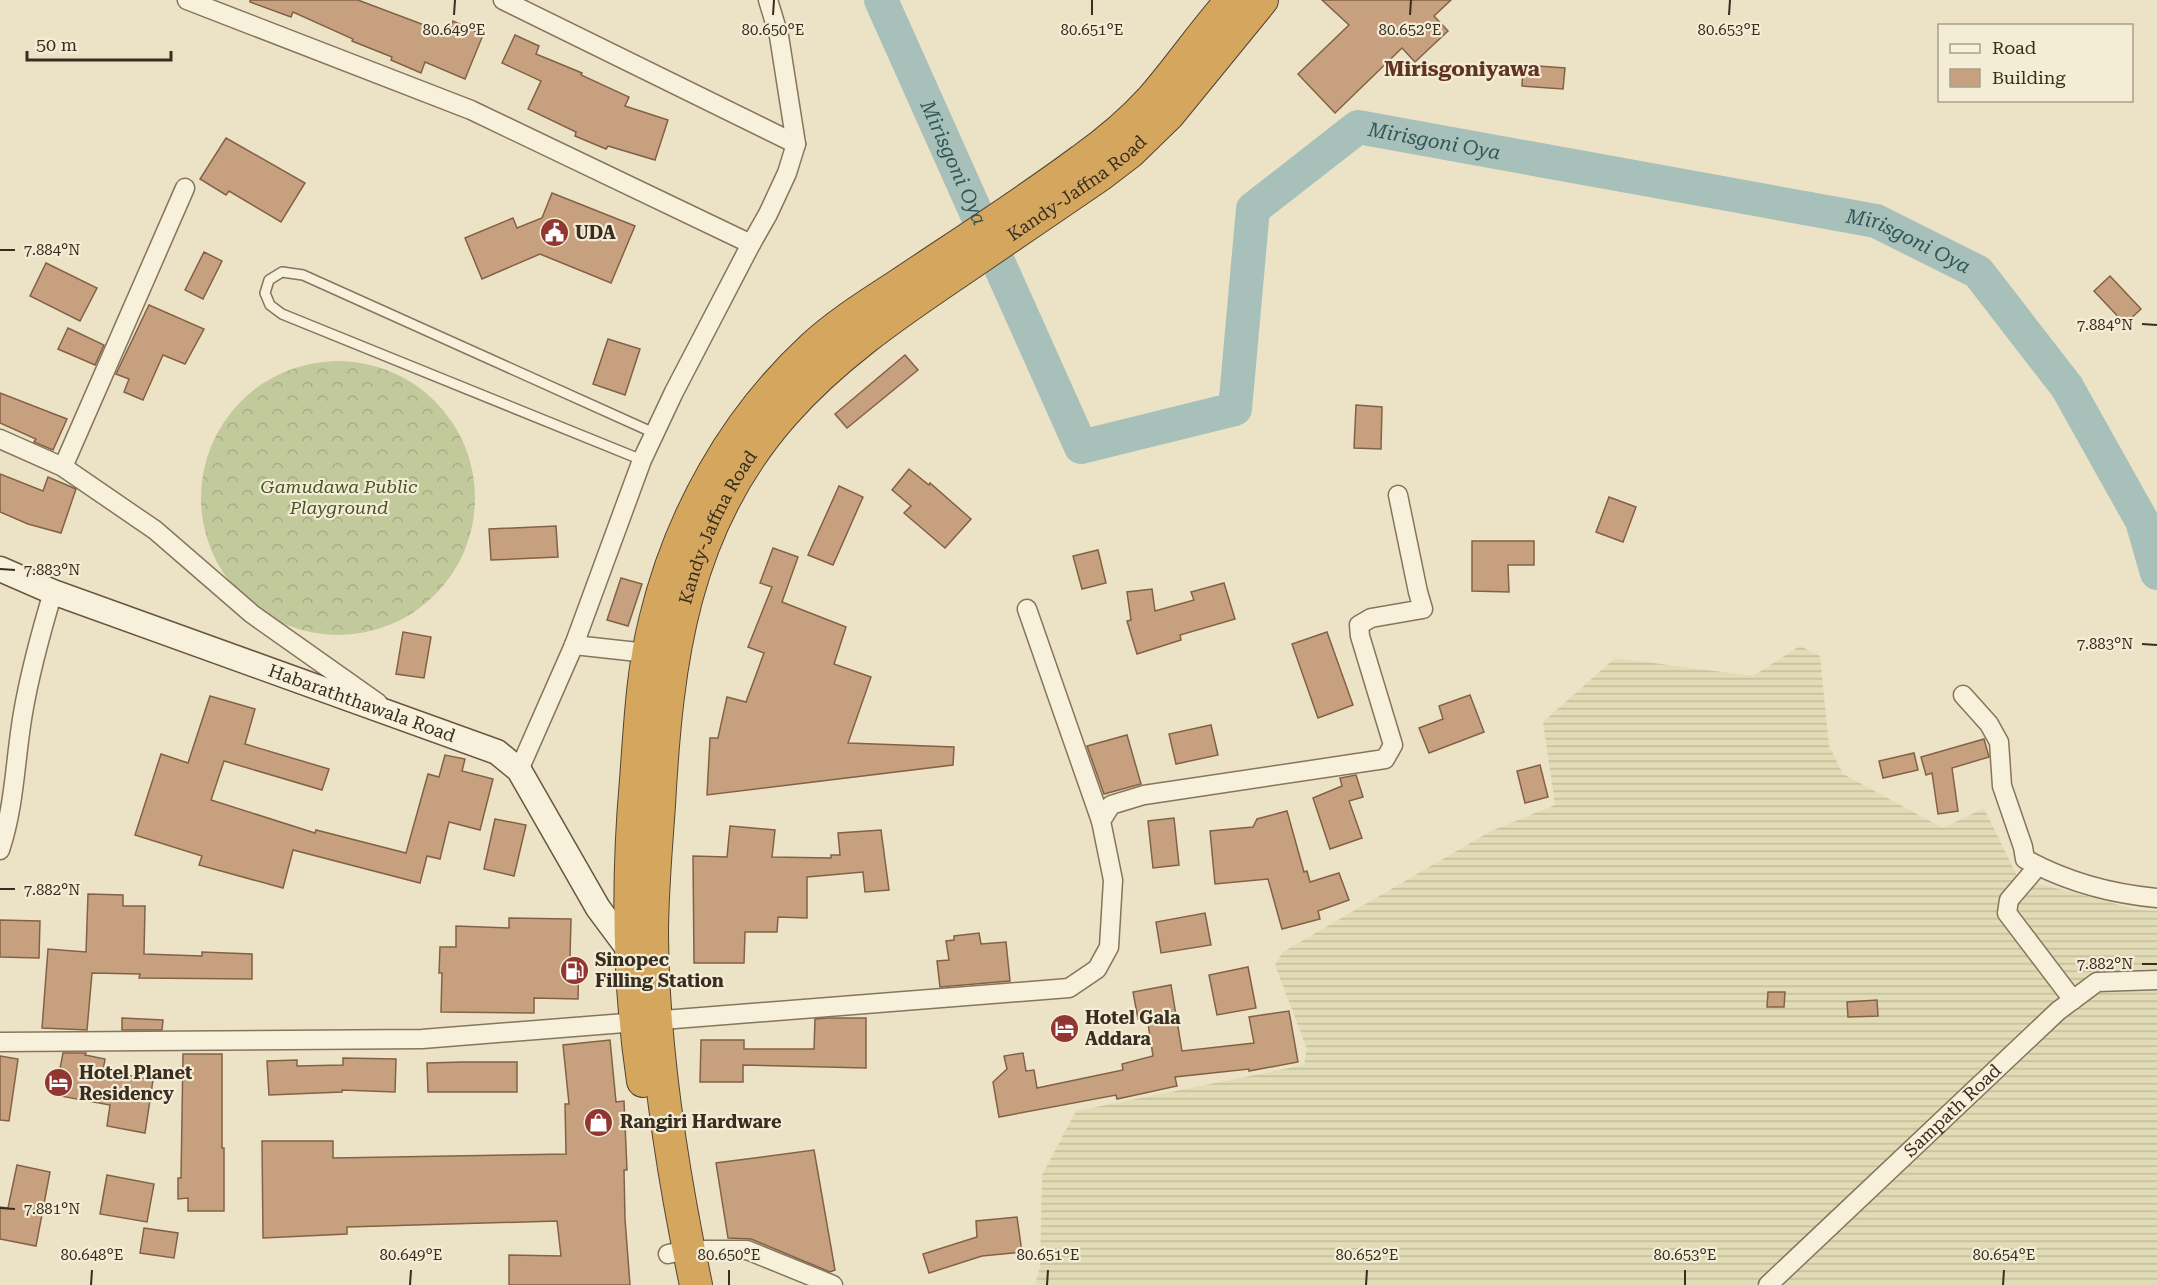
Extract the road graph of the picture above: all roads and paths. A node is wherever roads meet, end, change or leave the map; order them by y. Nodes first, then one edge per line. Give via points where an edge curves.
1 (187, 0) edge
2 (503, 0) edge
3 (768, 0) edge
4 (1232, 0) edge
5 (1262, 0) edge
6 (796, 144) junction
7 (185, 188) dead end
8 (1045, 199) junction
9 (751, 244) junction
10 (654, 433) junction
11 (0, 439) edge
12 (642, 460) junction
13 (63, 467) junction
14 (1398, 495) dead end
15 (0, 568) edge
16 (53, 592) junction
17 (1027, 609) dead end
18 (574, 645) junction
19 (661, 654) junction
20 (1963, 695) dead end
21 (394, 714) junction
22 (519, 770) junction
23 (1101, 821) junction
24 (0, 850) edge
25 (2038, 866) junction
26 (2157, 898) edge
27 (630, 951) junction
28 (2157, 980) edge
29 (2073, 1000) junction
30 (646, 1022) junction
31 (0, 1042) edge
32 (678, 1252) junction
33 (675, 1285) edge
34 (696, 1285) edge
35 (833, 1285) edge
36 (1768, 1285) edge

1 - 9 street via 471,110
2 - 6 street
3 - 6 street via 779,36
4 - 8 highway, Kandy-Jaffna Road via 1152,99
5 - 8 highway, Kandy-Jaffna Road via 1161,122 1123,158
6 - 9 street via 787,173
7 - 13 street
8 - 19 highway, Kandy-Jaffna Road via 904,295 860,310 789,370 745,424 698,500 671,562 654,622
9 - 10 street
10 - 12 street
10 - 12 lane via 303,275 282,272 269,279 265,293 270,305 282,314
11 - 13 street
12 - 18 street
13 - 21 street via 155,530 252,615
14 - 23 street via 1423,609 1371,618 1359,625 1393,745 1385,759 1144,795 1111,805
15 - 16 street, Habaraththawala Road
16 - 21 street, Habaraththawala Road
16 - 24 street via 34,654 11,811
17 - 23 street
18 - 19 street
18 - 22 street
19 - 27 highway, Kandy-Jaffna Road via 639,742 631,855
19 - 30 highway, Kandy-Jaffna Road via 663,743
20 - 25 street via 2000,742 2002,786 2025,859
21 - 22 street, Habaraththawala Road via 497,752
22 - 27 street, Habaraththawala Road via 598,908
23 - 30 street via 1113,880 1109,947 1097,969 1069,988
25 - 26 street via 2070,880
25 - 29 street via 2008,900 2007,913
27 - 30 highway, Kandy-Jaffna Road
28 - 29 street, Sampath Road via 2097,982
29 - 36 street, Sampath Road
30 - 31 street via 422,1039
30 - 32 highway, Kandy-Jaffna Road
32 - 33 highway, Kandy-Jaffna Road
32 - 34 highway, Kandy-Jaffna Road
32 - 35 street via 747,1250

